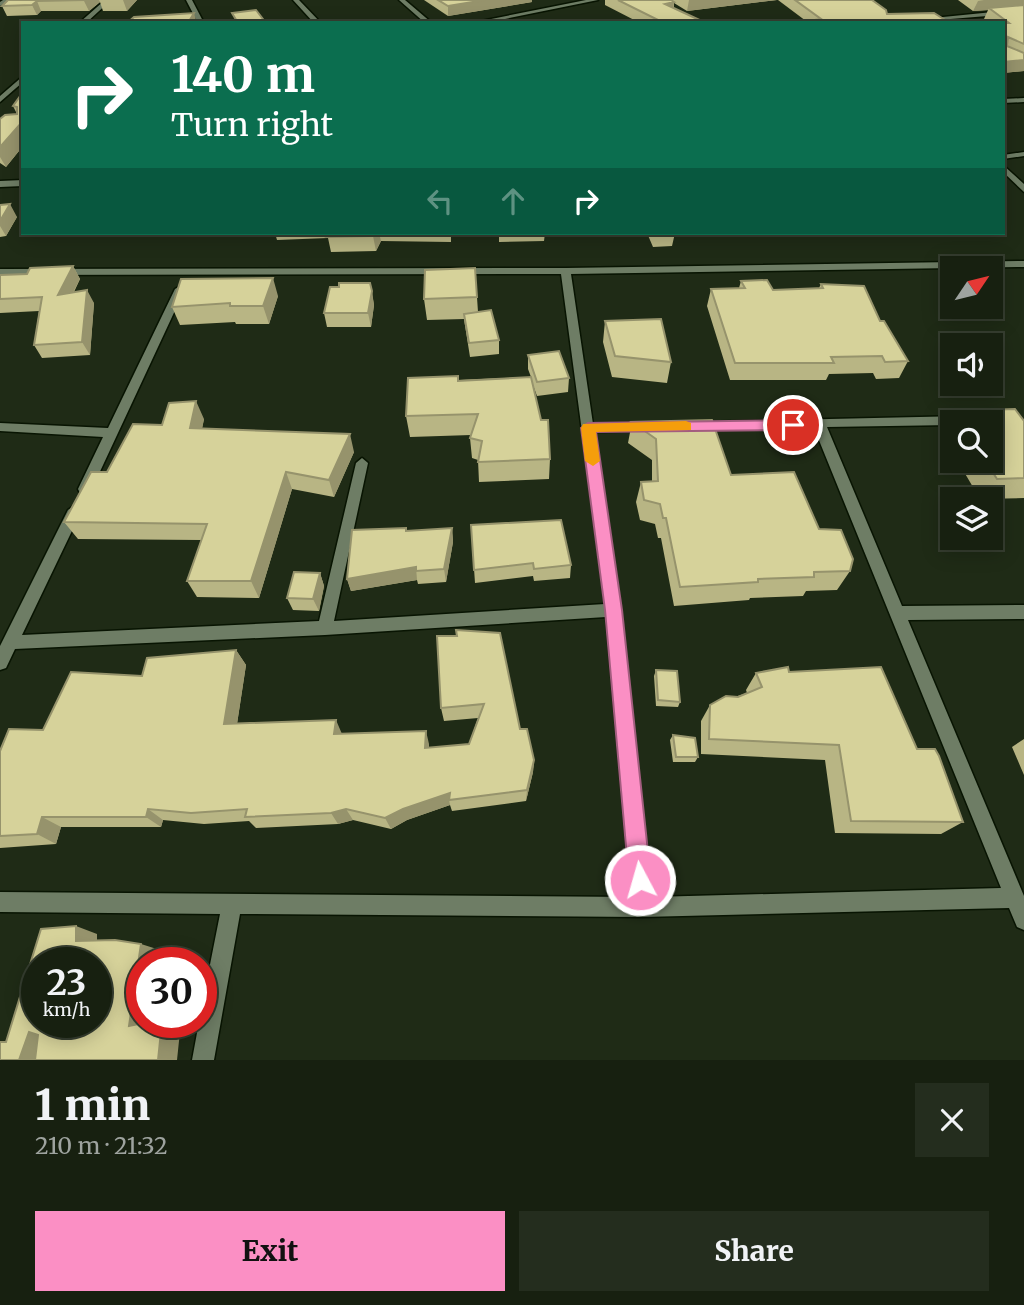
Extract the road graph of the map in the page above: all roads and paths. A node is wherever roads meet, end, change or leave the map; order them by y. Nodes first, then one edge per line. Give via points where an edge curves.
1 (7, 0) edge
2 (107, 0) edge
3 (189, 0) edge
4 (296, 0) edge
5 (402, 0) edge
6 (564, 0) edge
7 (596, 0) edge
8 (0, 4) edge
9 (571, 5) junction
10 (1017, 5) edge
11 (1024, 11) edge
12 (940, 18) junction
13 (913, 20) edge
14 (84, 21) edge
15 (200, 21) edge
16 (316, 21) edge
17 (427, 21) edge
18 (485, 21) edge
19 (945, 21) edge
20 (21, 80) edge
21 (0, 100) edge
22 (1024, 100) edge
23 (1005, 101) edge
24 (1024, 154) edge
25 (1005, 157) edge
26 (1019, 179) edge
27 (21, 183) edge
28 (0, 184) edge
29 (1024, 189) edge
30 (1024, 264) edge
31 (566, 271) junction
32 (0, 272) edge
33 (188, 272) junction
34 (940, 421) edge
35 (818, 424) junction
36 (0, 428) edge
37 (588, 428) junction
38 (111, 433) junction
39 (362, 463) dead end
40 (613, 610) junction
41 (1024, 612) edge
42 (898, 613) junction
43 (325, 628) junction
44 (11, 642) junction
45 (0, 663) edge
46 (1014, 898) junction
47 (0, 902) edge
48 (231, 906) junction
49 (642, 908) junction
50 (1024, 920) edge
51 (203, 1060) edge

1 - 8 street
2 - 14 street
3 - 15 street
4 - 16 street
5 - 17 street
6 - 9 street
7 - 9 street
9 - 18 street
10 - 11 street
11 - 12 street
12 - 13 street
12 - 19 street
20 - 21 street
22 - 23 street
24 - 25 street
26 - 29 street
27 - 28 street
30 - 31 street
31 - 33 street
31 - 37 street
32 - 33 street
33 - 38 street
34 - 35 street
35 - 37 street
35 - 42 street
36 - 38 street
37 - 40 street
38 - 44 street
39 - 43 street
40 - 43 street
40 - 49 street
41 - 42 street
42 - 46 street
43 - 44 street
44 - 45 street
46 - 49 street
46 - 50 street
47 - 48 street
48 - 49 street
48 - 51 street

